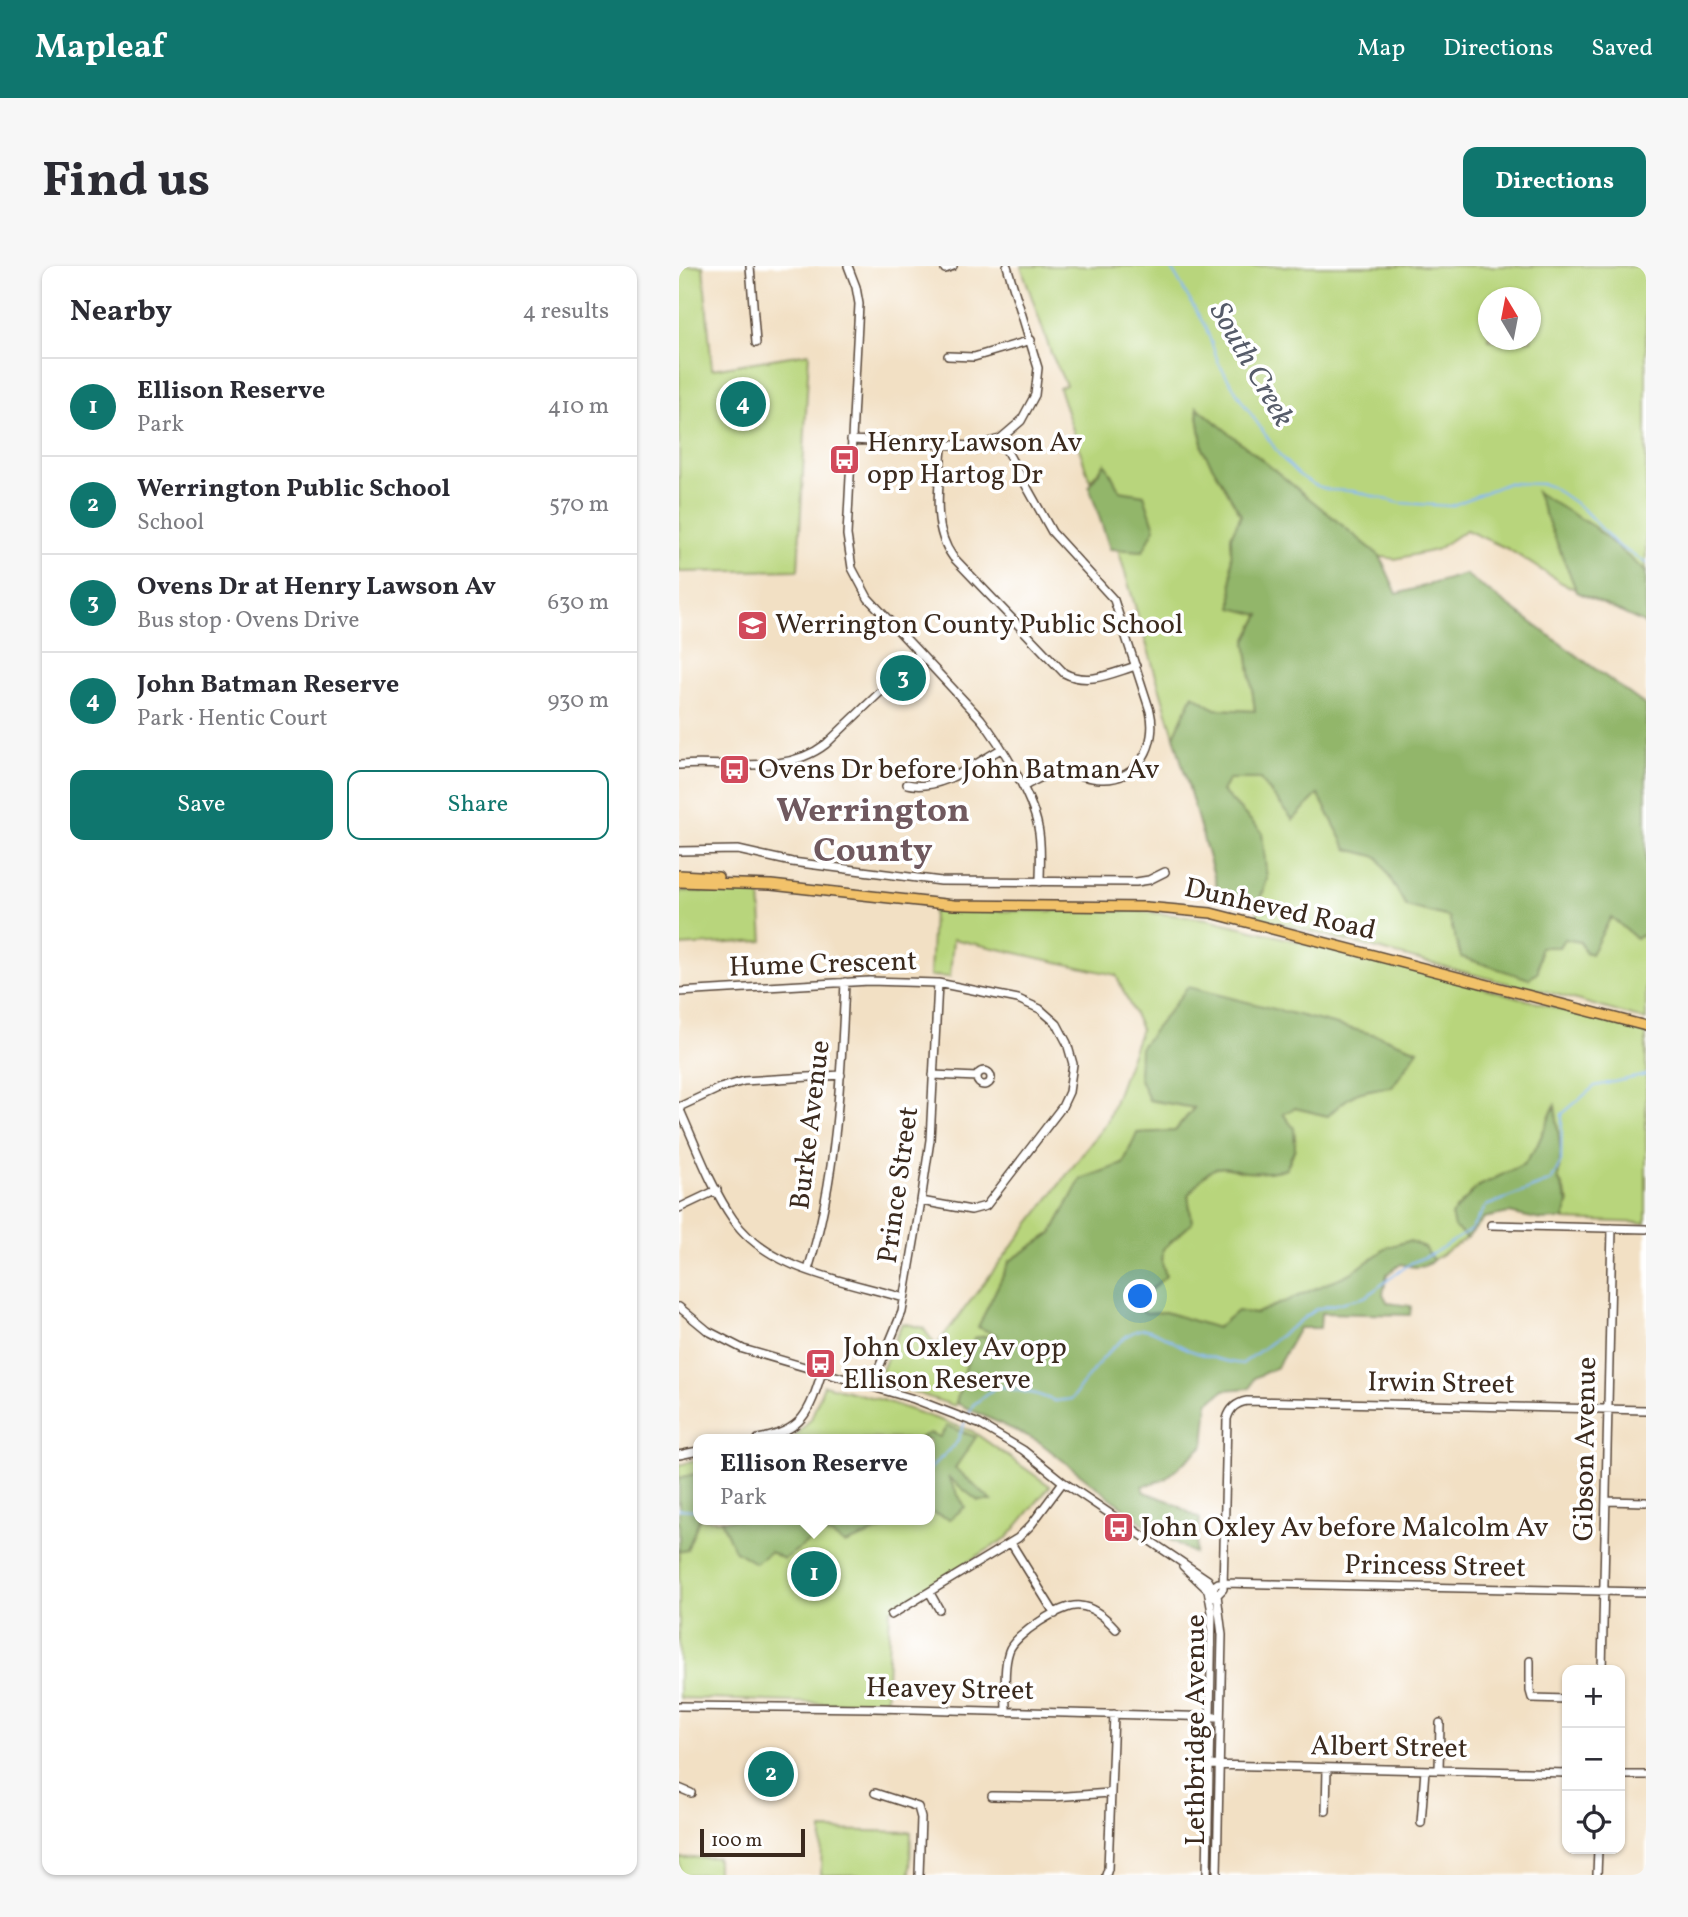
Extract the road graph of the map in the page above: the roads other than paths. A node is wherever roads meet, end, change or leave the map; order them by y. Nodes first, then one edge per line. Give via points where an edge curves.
1 (750, 266) edge
2 (848, 266) edge
3 (954, 266) edge
4 (1007, 266) edge
5 (945, 269) dead end
6 (1031, 340) junction
7 (756, 343) dead end
8 (948, 356) dead end
9 (1000, 439) junction
10 (852, 440) junction
11 (942, 446) junction
12 (920, 654) junction
13 (1136, 666) junction
14 (1001, 749) junction
15 (679, 765) edge
16 (907, 784) dead end
17 (1023, 787) junction
18 (679, 851) edge
19 (1165, 872) dead end
20 (679, 875) edge
21 (679, 882) edge
22 (1040, 882) junction
23 (771, 885) junction
24 (845, 982) junction
25 (938, 983) junction
26 (679, 992) edge
27 (1646, 1026) edge
28 (841, 1075) junction
29 (933, 1075) junction
30 (977, 1077) dead end
31 (679, 1108) edge
32 (717, 1190) junction
33 (921, 1201) junction
34 (679, 1208) edge
35 (1491, 1225) dead end
36 (1612, 1228) junction
37 (1646, 1229) edge
38 (808, 1270) junction
39 (904, 1298) junction
40 (679, 1309) edge
41 (822, 1373) junction
42 (871, 1387) junction
43 (1235, 1405) joint
44 (1608, 1409) junction
45 (1646, 1410) edge
46 (779, 1434) edge
47 (1063, 1482) junction
48 (1605, 1501) junction
49 (1646, 1502) edge
50 (1011, 1543) junction
51 (1223, 1583) junction
52 (1603, 1591) junction
53 (930, 1592) junction
54 (1212, 1592) junction
55 (1646, 1592) edge
56 (939, 1609) dead end
57 (1055, 1614) junction
58 (891, 1615) dead end
59 (1116, 1629) dead end
60 (1530, 1661) dead end
61 (1602, 1665) edge
62 (1562, 1699) edge
63 (679, 1706) edge
64 (1006, 1712) junction
65 (1114, 1714) junction
66 (1210, 1717) junction
67 (1220, 1717) junction
68 (1440, 1723) dead end
69 (1210, 1765) junction
70 (1219, 1765) junction
71 (1328, 1768) junction
72 (1425, 1770) junction
73 (1439, 1770) junction
74 (1562, 1773) edge
75 (1625, 1774) edge
76 (1646, 1775) edge
77 (679, 1788) edge
78 (691, 1793) dead end
79 (874, 1793) dead end
80 (1110, 1793) junction
81 (992, 1796) dead end
82 (1326, 1811) dead end
83 (1421, 1823) dead end
84 (1598, 1854) edge
85 (919, 1875) edge
86 (1106, 1875) edge
87 (1207, 1875) edge
88 (1216, 1875) edge
89 (1597, 1875) edge

1 - 7 street
2 - 10 street via 859,304
3 - 5 street
4 - 6 street
6 - 8 street via 974,357
6 - 9 street via 1038,368 1035,396 1021,421
9 - 11 street via 973,446
9 - 13 street via 1052,532 1114,600
10 - 11 street
10 - 12 street via 847,535 852,568 868,598
11 - 13 street via 939,522 953,557 1064,673 1091,679
12 - 14 street via 981,719
12 - 15 street via 808,756 781,763
13 - 17 street via 1154,727 1139,763 1112,779 1060,772
14 - 16 street via 941,781
14 - 17 street
17 - 22 street via 1039,829
18 - 22 street via 738,850 787,862 941,881
19 - 22 street via 1136,883
20 - 23 main road, Dunheved Road
21 - 23 main road, Dunheved Road
23 - 27 main road, Dunheved Road via 954,905 1146,907 1211,914
24 - 25 street, Hume Crescent
24 - 26 street, Hume Crescent
24 - 28 street, Burke Avenue
25 - 29 street, Prince Street
25 - 33 street, Hume Crescent via 1018,999 1040,1009 1065,1038 1073,1076 1062,1107 986,1206 971,1209
28 - 31 street via 744,1081
28 - 38 street, Burke Avenue via 822,1218
29 - 30 street
29 - 33 street, Prince Street
31 - 32 street
32 - 34 street
32 - 38 street via 752,1242 782,1261
33 - 39 street, Prince Street
35 - 36 street
36 - 37 street
36 - 44 street, Gibson Avenue
38 - 39 street
39 - 42 street, Prince Street
40 - 41 street via 730,1344
41 - 42 street
41 - 46 street via 813,1403 800,1422
42 - 47 street via 979,1424 1023,1450
43 - 44 street, Irwin Street via 1247,1401
43 - 51 street, Lethbridge Avenue via 1227,1419
44 - 45 street, Irwin Street
44 - 48 street, Gibson Avenue
47 - 50 street via 1027,1530
47 - 54 street via 1199,1573
48 - 49 street
48 - 52 street, Gibson Avenue
50 - 53 street
50 - 57 street
51 - 52 street, Princess Street
51 - 54 street via 1223,1588
52 - 55 street, Princess Street
52 - 61 street, Gibson Avenue
53 - 56 street
53 - 58 street
54 - 66 street, Lethbridge Avenue
54 - 67 street, Lethbridge Avenue via 1222,1636
57 - 59 street via 1082,1606
57 - 64 street via 1011,1646
60 - 62 street via 1532,1698
63 - 64 street, Heavey Street
64 - 65 street, Heavey Street
65 - 66 street, Heavey Street
65 - 80 street
66 - 67 street, Heavey Street
66 - 69 street, Lethbridge Avenue
67 - 70 street, Lethbridge Avenue
68 - 73 street
69 - 70 street, Albert Street
69 - 87 street, Lethbridge Avenue
70 - 71 street, Albert Street
70 - 88 street, Lethbridge Avenue
71 - 72 street, Albert Street
71 - 82 street
72 - 73 street, Albert Street
72 - 83 street
73 - 74 street, Albert Street
75 - 76 street
77 - 78 street
79 - 85 street via 918,1807
80 - 81 street
80 - 86 street
84 - 89 street

